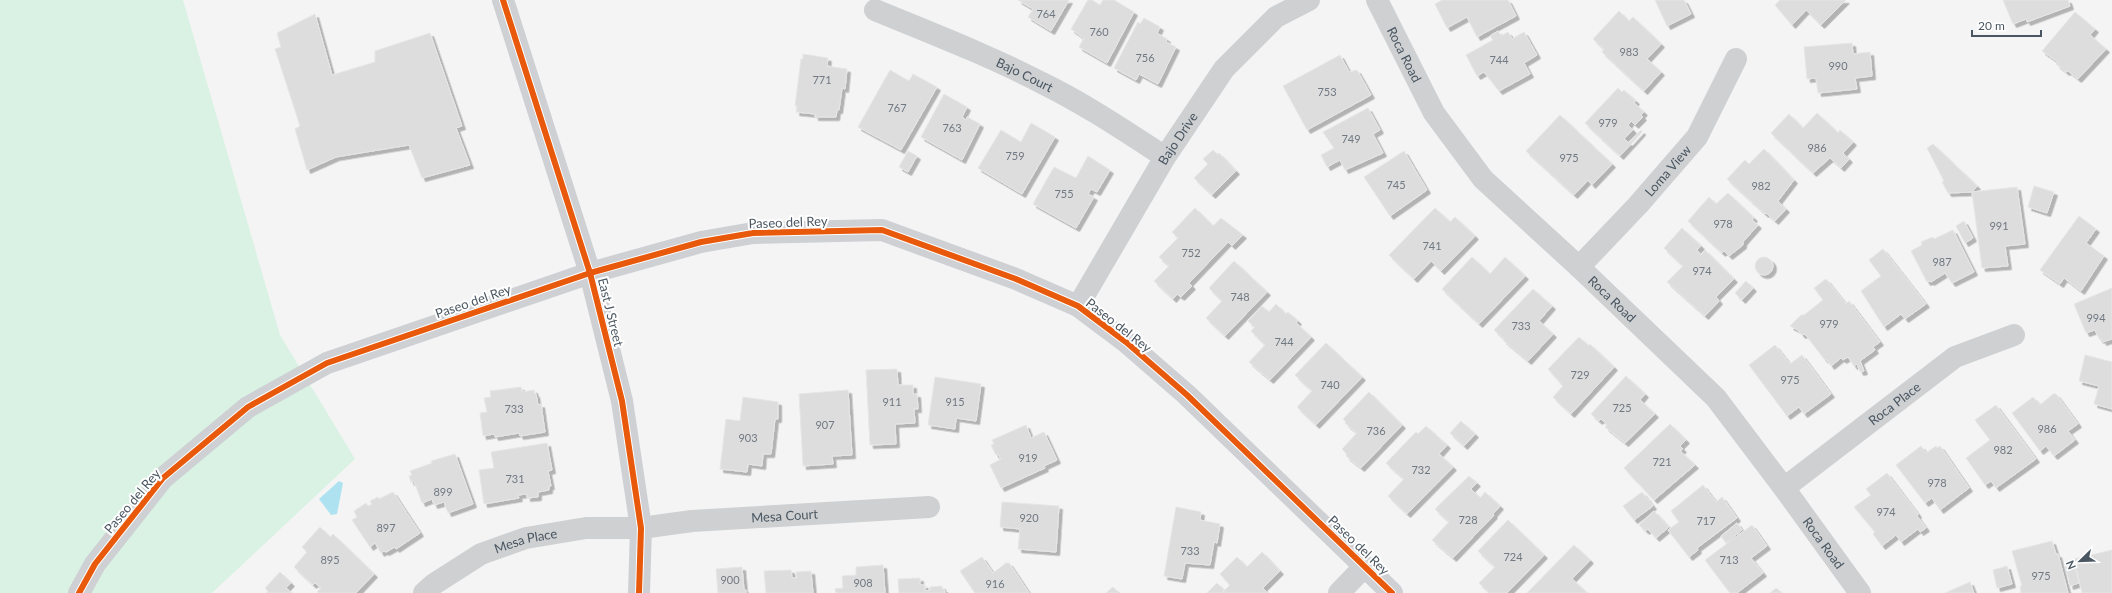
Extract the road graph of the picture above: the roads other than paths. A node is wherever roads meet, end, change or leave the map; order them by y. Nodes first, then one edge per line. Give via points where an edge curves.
1 (502, 0) edge
2 (1309, 0) edge
3 (1377, 0) edge
4 (875, 10) dead end
5 (1736, 59) dead end
6 (1165, 157) junction
7 (1579, 267) junction
8 (590, 273) junction
9 (1078, 306) junction
10 (2014, 335) dead end
11 (1784, 488) junction
12 (929, 508) dead end
13 (641, 528) junction
14 (1365, 566) junction
15 (79, 593) edge
16 (424, 593) edge
17 (639, 593) edge
18 (1339, 593) edge
19 (1392, 593) edge
20 (1860, 593) edge

1 - 8 main road, East J Street
2 - 6 street, Bajo Drive via 1276,17 1224,69
3 - 7 street, Roca Road via 1434,113 1482,179
4 - 6 street, Bajo Court via 986,56 1043,83 1100,115
5 - 7 street, Loma View via 1697,137 1638,205
6 - 9 street, Bajo Drive
7 - 11 street, Roca Road via 1716,398
8 - 9 main road, Paseo del Rey via 701,242 753,233 882,230 1016,279
8 - 13 main road, East J Street via 622,401
8 - 15 main road, Paseo del Rey via 327,363 248,407 163,478 95,564
9 - 14 main road, Paseo del Rey via 1126,342 1187,395
10 - 11 street, Roca Place via 1955,357
11 - 20 street, Roca Road
12 - 13 street, Mesa Court via 692,521
13 - 16 street, Mesa Place via 586,528 526,538 481,554
13 - 17 main road, East J Street
14 - 18 street
14 - 19 main road, Paseo del Rey

